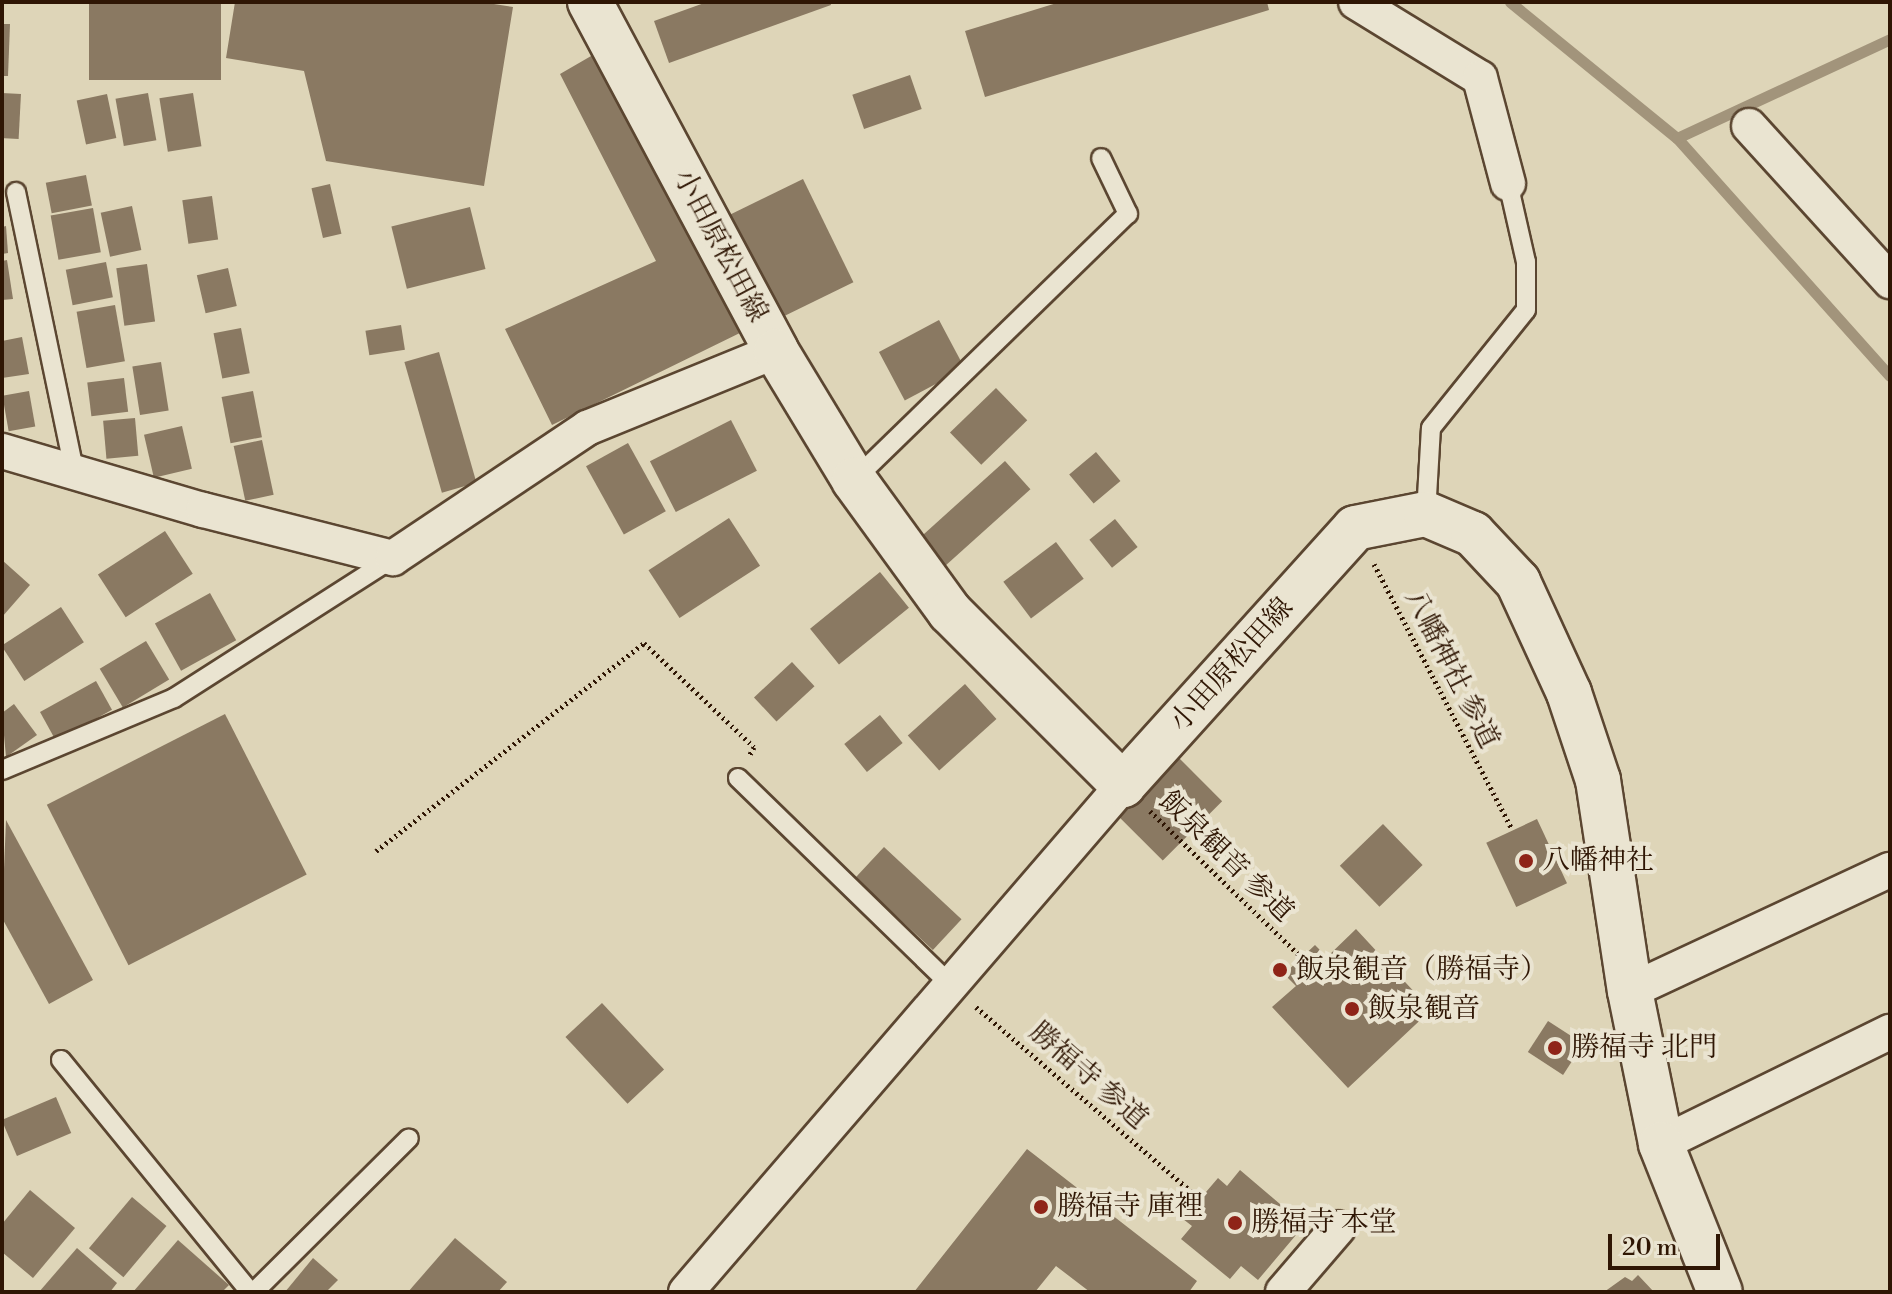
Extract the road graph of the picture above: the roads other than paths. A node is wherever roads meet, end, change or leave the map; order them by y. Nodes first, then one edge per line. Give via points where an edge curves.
1 (590, 2) edge
2 (1356, 2) edge
3 (1749, 126) dead end
4 (1101, 158) dead end
5 (1508, 183) joint
6 (16, 192) dead end
7 (1890, 281) edge
8 (776, 351) junction
9 (2, 451) edge
10 (75, 474) junction
11 (854, 480) junction
12 (1426, 514) junction
13 (393, 558) junction
14 (2, 770) edge
15 (738, 778) road end
16 (1123, 785) junction
17 (1890, 870) edge
18 (950, 984) junction
19 (1630, 991) junction
20 (1890, 1032) edge
21 (61, 1060) dead end
22 (409, 1138) dead end
23 (1661, 1144) junction
24 (1338, 1228) dead end
25 (252, 1292) edge
26 (686, 1292) edge
27 (1283, 1292) edge
28 (1720, 1292) edge

1 - 8 main road, 小田原松田線
2 - 5 street via 1480,78
3 - 7 street
4 - 11 lane via 1128,214
5 - 12 lane via 1526,262 1526,310 1431,428
6 - 10 lane
8 - 11 main road, 小田原松田線
8 - 13 street via 587,428
9 - 10 street
10 - 13 street
11 - 16 main road, 小田原松田線 via 950,612
12 - 16 main road, 小田原松田線 via 1355,528
12 - 19 main road via 1473,534 1518,582 1569,693 1598,780
13 - 14 lane via 174,698
15 - 18 lane
16 - 18 street
17 - 19 street
18 - 26 street
19 - 23 main road
20 - 23 street
21 - 25 lane
22 - 25 lane
23 - 28 main road
24 - 27 street

